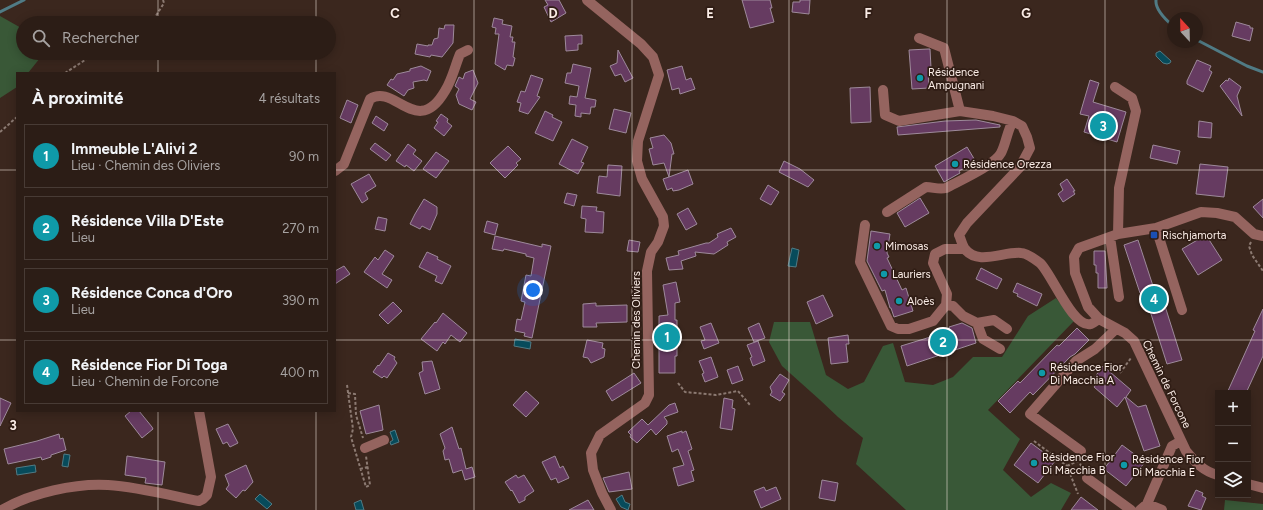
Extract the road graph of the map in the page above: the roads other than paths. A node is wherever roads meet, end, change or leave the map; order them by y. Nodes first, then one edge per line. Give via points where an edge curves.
1 (587, 0) edge
2 (919, 38) dead end
3 (468, 50) dead end
4 (1115, 87) dead end
5 (883, 90) dead end
6 (960, 111) junction
7 (1013, 121) junction
8 (336, 171) edge
9 (887, 212) dead end
10 (865, 225) dead end
11 (1156, 228) junction
12 (1258, 235) edge
13 (1114, 236) junction
14 (964, 249) junction
15 (1119, 298) dead end
16 (946, 304) junction
17 (1182, 310) dead end
18 (1099, 319) junction
19 (977, 323) junction
20 (1007, 329) dead end
21 (1116, 329) junction
22 (1000, 349) dead end
23 (199, 412) edge
24 (384, 440) dead end
25 (1181, 441) junction
26 (365, 448) road end
27 (1081, 451) road end
28 (1215, 474) edge
29 (1088, 478) road end
30 (1251, 485) edge
31 (1263, 488) edge
32 (1144, 507) edge
33 (2, 510) edge
34 (610, 510) edge
35 (1131, 510) edge
36 (1162, 510) edge

1 - 34 street, Chemin des Oliviers via 641,44 653,57 659,75 638,141 637,161 642,179 663,217 664,226 651,252 647,271 649,395 645,402 600,435 591,453 593,470
2 - 6 street via 944,48
3 - 8 street via 460,54 445,91 433,106 424,111 412,111 387,96 376,95 370,99 344,164
4 - 13 street via 1132,98 1136,111 1119,188
5 - 6 street via 885,115 899,121
6 - 7 street
7 - 9 street via 1001,153 994,161 946,188 940,190 926,187
7 - 14 street via 1022,126 1030,148 1020,167 967,223 959,235
10 - 16 street via 860,262 891,326 909,329 933,321
11 - 12 street, Chemin de Forcone via 1201,212 1216,213 1235,217
11 - 13 street, Chemin de Forcone
11 - 17 street
13 - 15 street
13 - 18 street, Chemin de Forcone via 1079,248 1074,257 1075,273 1088,307
14 - 16 street via 945,249 935,254 933,263 946,294
14 - 18 street via 971,255 988,257 1022,252 1040,263 1071,312 1084,324 1091,324
16 - 19 street
18 - 21 street, Chemin de Forcone
19 - 20 street via 994,320
19 - 22 street via 983,339
21 - 25 street, Chemin de Forcone via 1134,341
21 - 27 street via 1076,361 1030,414
23 - 33 street via 211,477 207,494 199,501 107,485 45,492
24 - 26 street
25 - 28 street, Chemin de Forcone via 1196,463
25 - 32 street via 1172,446
29 - 35 street
30 - 31 street
32 - 36 street

